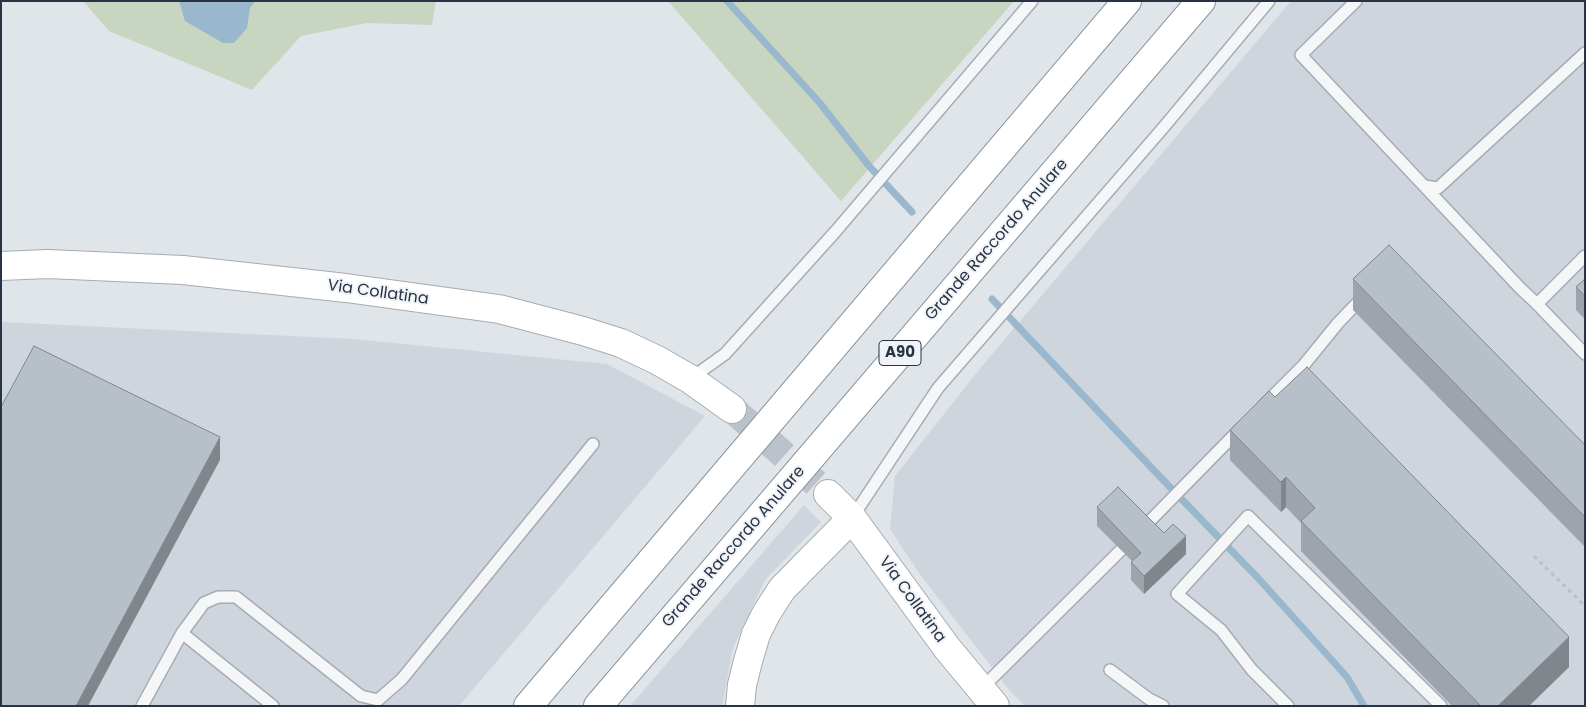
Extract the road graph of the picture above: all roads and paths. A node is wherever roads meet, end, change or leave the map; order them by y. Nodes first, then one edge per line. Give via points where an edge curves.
1 (1032, 1) edge
2 (1127, 1) edge
3 (1201, 1) edge
4 (1269, 1) edge
5 (1356, 1) edge
6 (1585, 53) edge
7 (1424, 186) junction
8 (1585, 256) edge
9 (1, 266) edge
10 (1370, 289) edge
11 (1537, 304) junction
12 (1585, 354) edge
13 (690, 379) junction
14 (732, 409) tunnel mouth
15 (1258, 411) edge
16 (1245, 424) edge
17 (593, 444) dead end
18 (828, 494) tunnel mouth
19 (852, 518) junction
20 (1142, 529) edge
21 (1121, 550) edge
22 (1534, 556) dead end
23 (1585, 606) edge
24 (182, 633) junction
25 (1110, 670) dead end
26 (261, 696) junction
27 (988, 698) edge
28 (142, 706) edge
29 (254, 706) edge
30 (273, 706) edge
31 (528, 706) edge
32 (598, 706) edge
33 (740, 706) edge
34 (1163, 706) edge
35 (1288, 706) edge
36 (1441, 706) edge

1 - 13 lane via 835,232 725,354
2 - 31 main road
3 - 32 main road, Grande Raccordo Anulare / A90
4 - 19 lane via 938,388
5 - 7 lane via 1301,55
6 - 7 lane via 1438,188
7 - 11 lane
8 - 11 lane
9 - 13 main road, Via Collatina via 48,264 183,270 498,309 620,343
10 - 15 lane via 1303,366
11 - 12 lane
13 - 14 main road, Via Collatina
16 - 20 lane
17 - 24 lane via 402,680 378,700 361,696 236,597 218,597 204,603
18 - 19 main road, Via Collatina
19 - 27 main road, Via Collatina via 947,648
19 - 33 main road via 782,590 766,614 748,661
21 - 27 lane
22 - 23 path
24 - 26 lane
24 - 28 lane
25 - 34 lane
26 - 29 lane
26 - 30 lane
35 - 36 lane via 1252,670 1221,630 1177,594 1248,516

